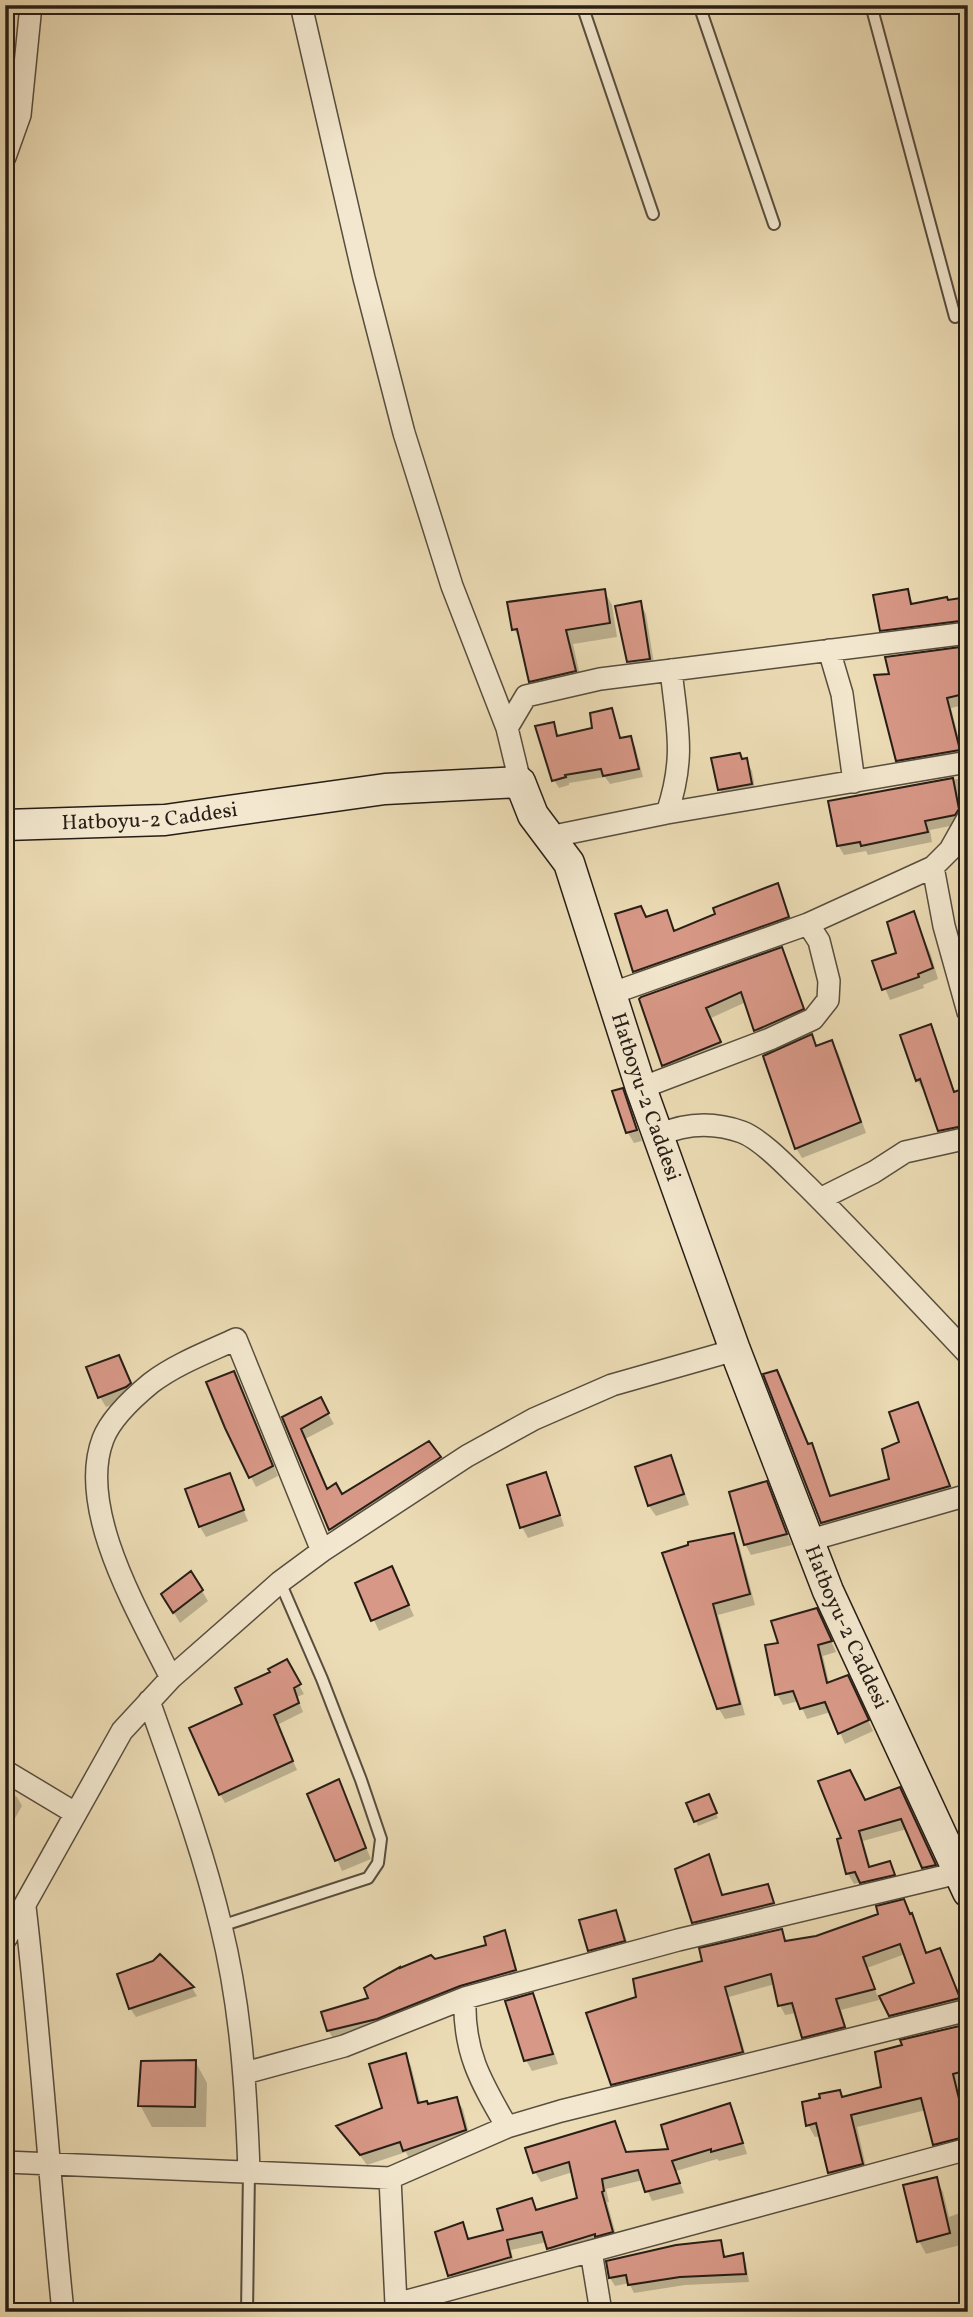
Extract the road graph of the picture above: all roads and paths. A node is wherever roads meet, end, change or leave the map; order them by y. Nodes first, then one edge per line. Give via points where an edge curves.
1 (30, 5) edge
2 (301, 5) edge
3 (582, 5) edge
4 (699, 5) edge
5 (871, 5) edge
6 (5, 157) edge
7 (653, 214) dead end
8 (774, 224) dead end
9 (955, 317) dead end
10 (968, 633) edge
11 (829, 650) junction
12 (671, 670) junction
13 (507, 727) junction
14 (968, 762) edge
15 (520, 782) junction
16 (854, 782) junction
17 (667, 813) junction
18 (968, 818) edge
19 (5, 825) edge
20 (549, 837) junction
21 (933, 867) junction
22 (808, 924) junction
23 (610, 994) junction
24 (968, 1012) edge
25 (641, 1088) junction
26 (659, 1135) junction
27 (968, 1138) edge
28 (820, 1199) junction
29 (736, 1350) junction
30 (968, 1354) edge
31 (968, 1495) edge
32 (807, 1541) junction
33 (322, 1551) junction
34 (280, 1582) junction
35 (172, 1678) junction
36 (149, 1702) junction
37 (5, 1771) edge
38 (75, 1813) junction
39 (963, 1883) edge
40 (25, 1907) junction
41 (221, 1926) junction
42 (5, 1940) edge
43 (465, 1998) junction
44 (968, 2010) edge
45 (245, 2073) junction
46 (507, 2127) junction
47 (968, 2150) edge
48 (5, 2162) edge
49 (50, 2163) junction
50 (249, 2171) junction
51 (390, 2178) junction
52 (591, 2251) junction
53 (395, 2308) edge
54 (63, 2312) edge
55 (247, 2312) edge
56 (601, 2312) edge

1 - 6 street via 20,115
2 - 13 street via 404,433 452,586
3 - 7 lane
4 - 8 lane
5 - 9 lane
10 - 11 street
11 - 12 street
11 - 16 street via 842,694
12 - 13 street via 600,679 526,696
12 - 17 street via 679,755 677,784
13 - 15 street
14 - 16 street
15 - 19 main road, Hatboyu-2 Caddesi via 385,789 165,820
15 - 20 main road, Hatboyu-2 Caddesi via 533,816
16 - 17 street
17 - 20 street
18 - 21 street via 950,850
20 - 23 main road, Hatboyu-2 Caddesi via 569,863
21 - 22 street
21 - 24 street
22 - 23 street
22 - 25 street via 819,942 829,981 828,1000 813,1019
23 - 25 main road, Hatboyu-2 Caddesi
25 - 26 main road, Hatboyu-2 Caddesi
26 - 28 street via 704,1124 744,1133 779,1158
26 - 29 main road, Hatboyu-2 Caddesi
27 - 28 street via 905,1152
28 - 30 street
29 - 32 main road, Hatboyu-2 Caddesi
29 - 33 street via 612,1385 534,1419
31 - 32 street
32 - 39 main road, Hatboyu-2 Caddesi
33 - 34 street
33 - 35 street via 236,1339 152,1383 121,1412 103,1438 95,1490 112,1553
34 - 35 street
34 - 41 lane via 361,1780 382,1851 368,1878
35 - 36 street
36 - 38 street via 122,1731
36 - 41 street via 183,1796
37 - 38 street
38 - 40 street
39 - 43 street via 678,1940
40 - 42 street
40 - 49 street
41 - 45 street
43 - 45 street via 344,2046
43 - 46 street via 470,2052
44 - 46 street
45 - 50 street
46 - 51 street
47 - 52 street
48 - 49 street
49 - 50 street
49 - 54 street
50 - 51 street
50 - 55 lane
51 - 53 street
52 - 53 street
52 - 56 street

